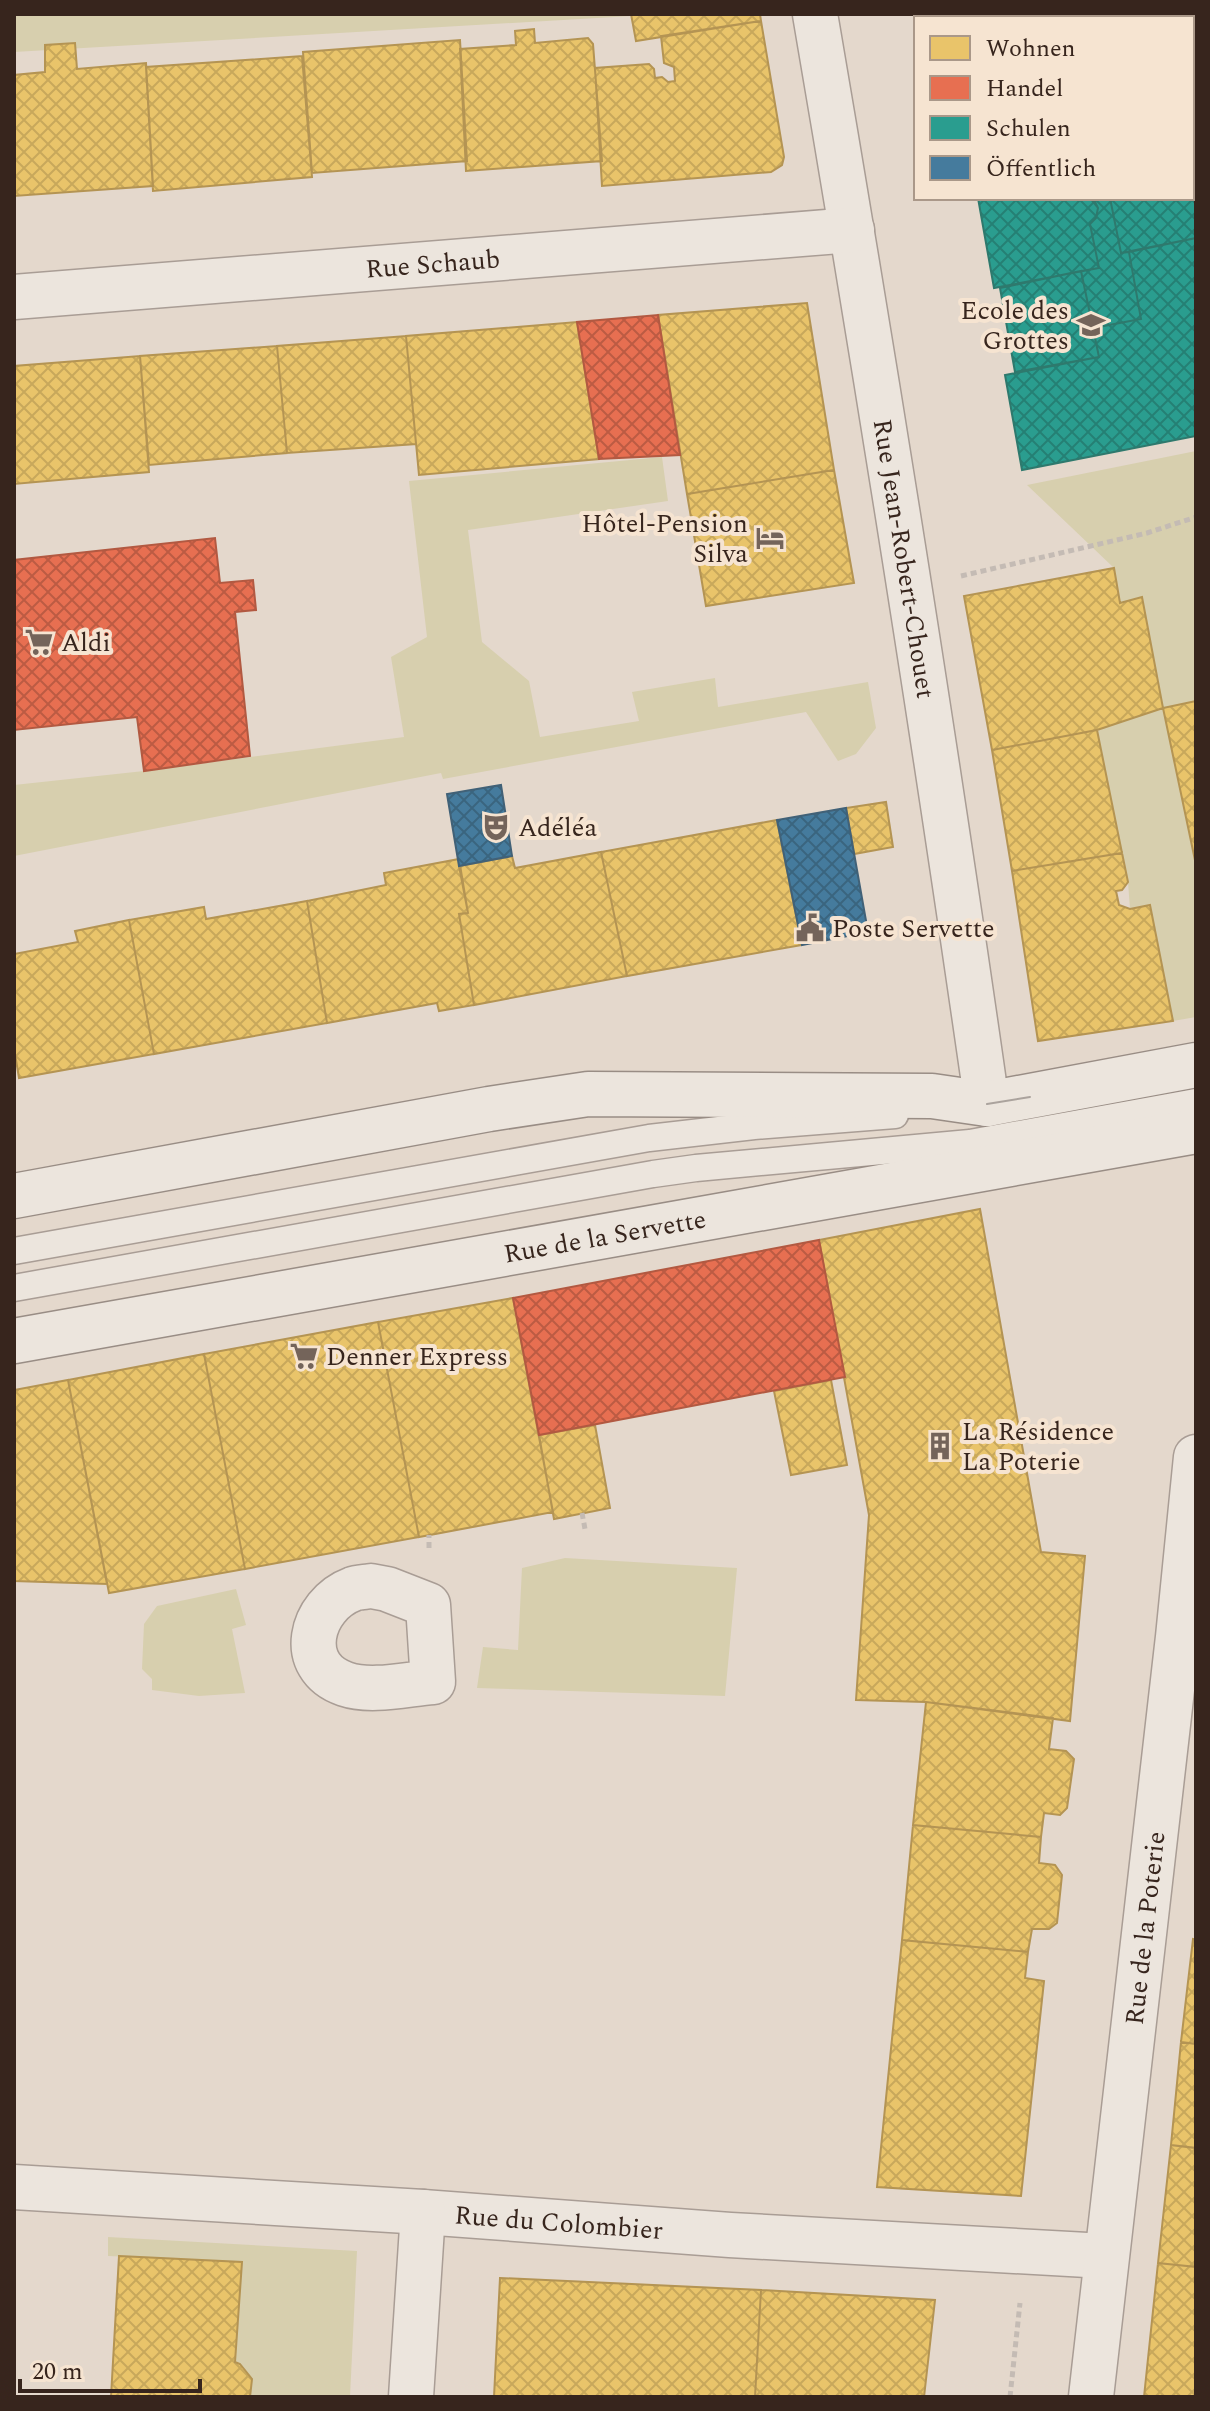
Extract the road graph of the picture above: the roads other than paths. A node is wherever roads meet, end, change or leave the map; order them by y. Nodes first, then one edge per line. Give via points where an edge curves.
1 (815, 14) edge
2 (852, 230) junction
3 (14, 297) edge
4 (1196, 1065) edge
5 (1196, 1102) edge
6 (987, 1104) junction
7 (1196, 1131) edge
8 (14, 1196) edge
9 (14, 1251) edge
10 (14, 1288) edge
11 (14, 1341) edge
12 (1196, 1457) edge
13 (14, 2187) edge
14 (423, 2212) junction
15 (1105, 2256) junction
16 (411, 2397) edge
17 (1091, 2397) edge

1 - 2 street, Rue Jean-Robert-Chouet
2 - 3 street, Rue Schaub
2 - 6 street, Rue Jean-Robert-Chouet
4 - 6 street
5 - 10 lane via 970,1143 638,1176
6 - 8 street via 932,1096 588,1094
6 - 9 lane via 649,1138
7 - 11 street, Rue de la Servette
12 - 15 street, Rue de la Poterie
13 - 14 street, Rue du Colombier
14 - 15 street, Rue du Colombier
14 - 16 street
15 - 17 street, Rue de la Poterie

